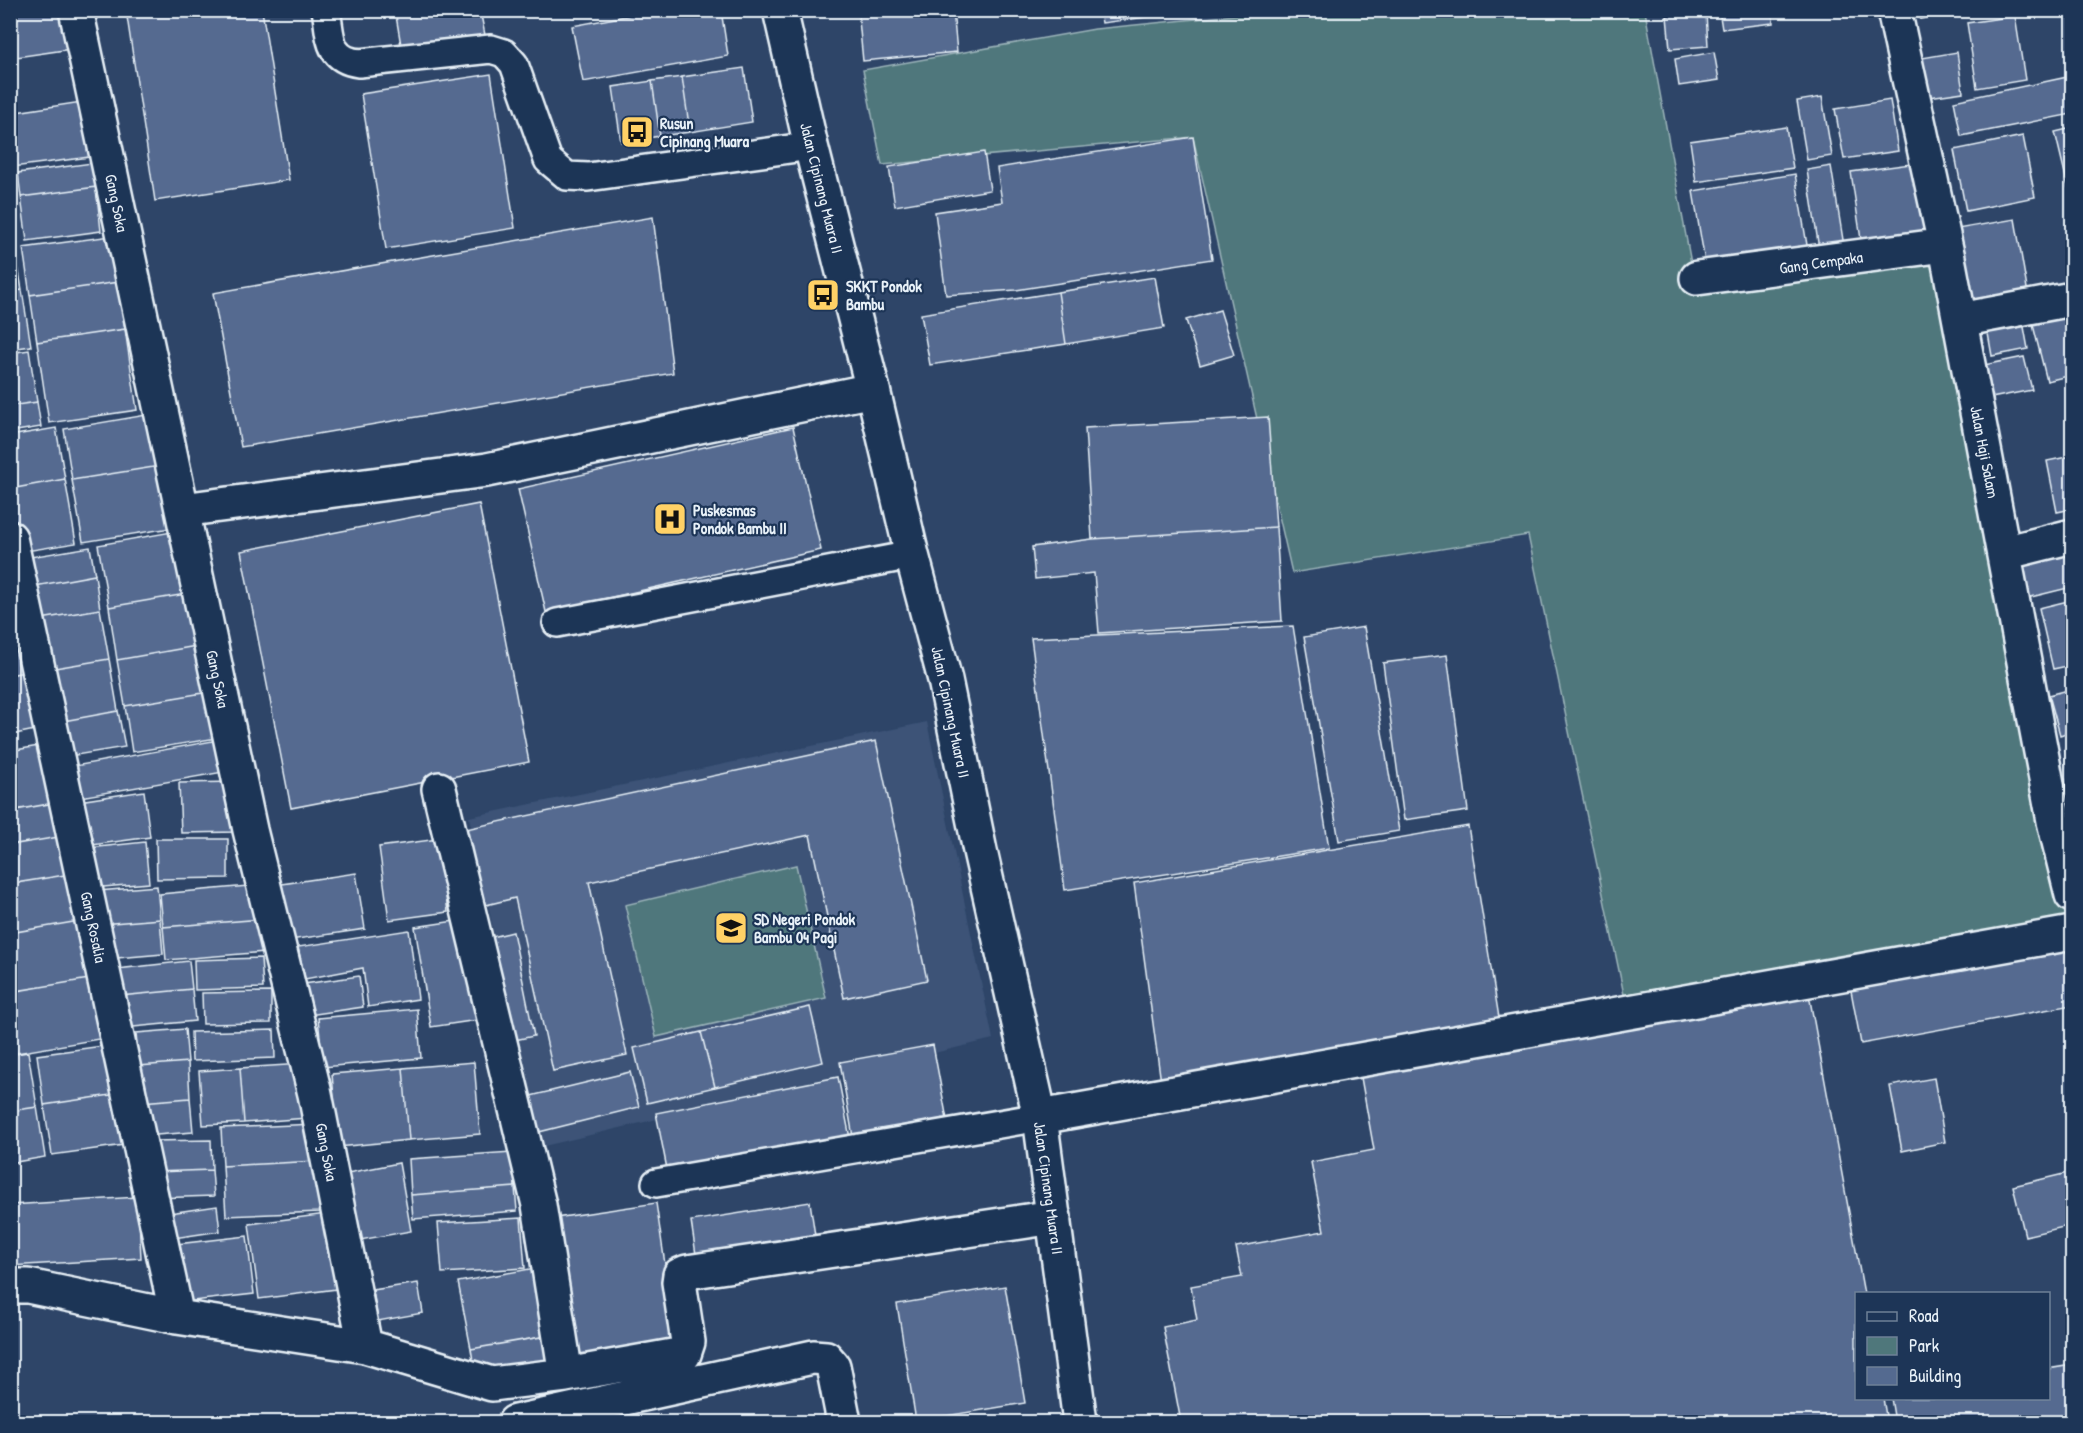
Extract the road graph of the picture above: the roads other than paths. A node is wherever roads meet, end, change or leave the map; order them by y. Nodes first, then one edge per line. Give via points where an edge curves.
1 (76, 10) edge
2 (326, 10) edge
3 (780, 10) edge
4 (1894, 10) edge
5 (811, 146) junction
6 (1945, 245) junction
7 (1697, 278) dead end
8 (2073, 299) edge
9 (1960, 320) junction
10 (873, 390) junction
11 (182, 510) junction
12 (2073, 536) edge
13 (10, 538) edge
14 (2004, 553) junction
15 (912, 555) junction
16 (557, 623) dead end
17 (439, 789) dead end
18 (2073, 895) edge
19 (2073, 933) edge
20 (1040, 1117) junction
21 (656, 1183) dead end
22 (1054, 1217) junction
23 (10, 1286) edge
24 (177, 1317) junction
25 (365, 1346) junction
26 (566, 1375) junction
27 (515, 1422) edge
28 (844, 1422) edge
29 (1080, 1422) edge

1 - 11 street, Gang Soka
2 - 5 lane via 333,49 345,61 358,63 491,49 504,53 514,64 548,160 567,176 588,177
3 - 5 street, Jalan Cipinang Muara II
4 - 6 street, Jalan Haji Salam
5 - 10 street, Jalan Cipinang Muara II
6 - 7 street, Gang Cempaka
6 - 9 street, Jalan Haji Salam
8 - 9 street
9 - 14 street, Jalan Haji Salam
10 - 11 street via 487,470
10 - 15 street, Jalan Cipinang Muara II
11 - 25 street, Gang Soka via 250,830 315,1094
12 - 14 street
13 - 24 street, Gang Rosalia
14 - 18 street, Jalan Haji Salam via 2054,821
15 - 16 lane
15 - 20 street, Jalan Cipinang Muara II via 945,680
17 - 26 street via 539,1205
19 - 20 street
20 - 21 lane
20 - 22 street, Jalan Cipinang Muara II
22 - 26 street via 687,1272 680,1275 679,1282 688,1342 684,1354
22 - 29 street, Jalan Cipinang Muara II
23 - 24 street via 27,1286
24 - 25 street
25 - 26 street via 492,1384
27 - 28 street via 813,1357 826,1358 833,1366

